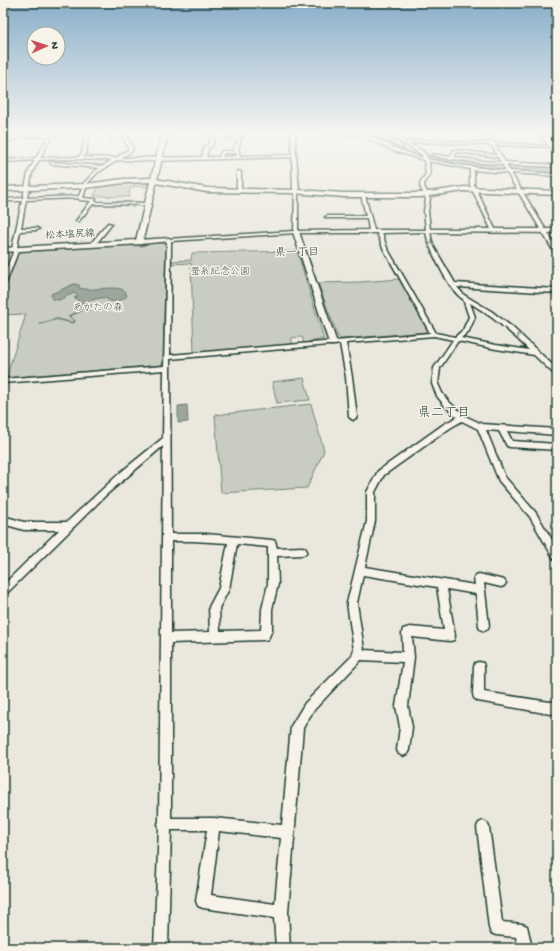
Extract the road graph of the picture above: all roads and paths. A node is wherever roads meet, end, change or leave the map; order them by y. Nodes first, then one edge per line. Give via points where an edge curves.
1 (30, 177) edge
2 (91, 177) edge
3 (157, 177) edge
4 (239, 177) edge
5 (295, 177) edge
6 (425, 177) edge
7 (472, 177) edge
8 (512, 177) edge
9 (156, 181) junction
10 (85, 186) junction
11 (27, 187) junction
12 (3, 189) edge
13 (475, 189) junction
14 (296, 191) junction
15 (520, 191) junction
16 (239, 192) junction
17 (557, 192) edge
18 (364, 195) junction
19 (425, 195) junction
20 (81, 197) junction
21 (25, 199) junction
22 (3, 200) edge
23 (92, 203) junction
24 (148, 204) junction
25 (327, 217) dead end
26 (369, 217) junction
27 (78, 221) dead end
28 (110, 224) dead end
29 (18, 230) junction
30 (37, 230) dead end
31 (372, 231) junction
32 (379, 231) junction
33 (427, 231) junction
34 (494, 231) junction
35 (544, 231) junction
36 (557, 231) edge
37 (296, 232) junction
38 (169, 240) junction
39 (138, 242) junction
40 (94, 243) dead end
41 (15, 249) junction
42 (3, 250) edge
43 (557, 252) edge
44 (3, 283) edge
45 (453, 285) junction
46 (557, 291) edge
47 (466, 299) junction
48 (434, 334) junction
49 (457, 338) junction
50 (343, 342) junction
51 (333, 343) junction
52 (537, 354) junction
53 (167, 357) junction
54 (167, 368) junction
55 (557, 373) edge
56 (3, 381) edge
57 (353, 417) dead end
58 (462, 418) junction
59 (480, 427) junction
60 (502, 429) junction
61 (557, 432) edge
62 (168, 439) junction
63 (557, 447) edge
64 (3, 520) edge
65 (69, 526) junction
66 (166, 538) junction
67 (234, 541) junction
68 (273, 552) junction
69 (302, 552) dead end
70 (557, 556) edge
71 (359, 570) junction
72 (501, 582) dead end
73 (440, 584) junction
74 (480, 590) junction
75 (3, 591) edge
76 (484, 626) dead end
77 (165, 638) junction
78 (215, 638) junction
79 (358, 655) junction
80 (409, 658) junction
81 (479, 667) dead end
82 (557, 707) edge
83 (403, 750) dead end
84 (164, 824) junction
85 (214, 824) junction
86 (483, 827) dead end
87 (288, 832) junction
88 (281, 912) junction
89 (161, 948) edge
90 (283, 948) edge
91 (525, 948) edge

1 - 11 street
2 - 10 street
3 - 9 main road
4 - 16 street
5 - 14 street
6 - 19 street via 422,191
7 - 13 street
8 - 15 street
9 - 10 street via 124,181
9 - 16 street via 202,190
9 - 24 main road
10 - 11 street
10 - 20 street
11 - 12 street
11 - 21 street
13 - 15 street
13 - 19 street via 455,189
13 - 34 street
14 - 16 street
14 - 18 street
14 - 37 street
15 - 17 street
15 - 35 street
18 - 19 street
18 - 26 street
19 - 33 street via 428,200
20 - 21 street
20 - 23 street via 80,199 94,200
21 - 22 street
21 - 29 street
24 -> 23 street
23 - 27 street
24 - 39 main road
25 - 26 street
26 - 31 street
28 - 40 street
29 - 30 street
29 - 41 street
31 - 32 street
31 - 37 street
32 - 33 street
32 - 48 street
33 - 34 street
45 -> 33 street via 432,247
34 - 35 street
35 - 36 street
35 - 43 street
37 - 38 street
37 - 51 street
38 - 39 street
38 - 53 street
39 - 41 main road, 松本塩尻線
41 - 42 main road, 松本塩尻線
41 - 44 street
45 - 46 street
45 - 47 street
47 - 49 street via 472,317 466,331
52 -> 47 street via 510,328
48 - 49 street
48 - 50 street
49 - 52 street
49 - 58 street via 437,368 435,384 446,403
50 - 51 street
50 - 57 street
51 - 53 street
52 - 55 street
53 - 54 street
54 - 56 street
54 - 62 street
58 - 59 street
58 - 71 street via 381,473 371,492 371,521
59 - 60 street
59 - 70 street via 502,479 533,515
60 - 61 street
60 - 63 street via 510,444
62 - 65 street via 92,502
62 - 66 street
64 - 65 street via 24,526
65 - 75 street
66 - 67 street via 186,536
66 - 77 street
67 - 68 street via 272,544
67 - 78 street via 224,589 214,606
68 - 69 street
68 - 78 street via 273,584 267,609 266,633 261,636
71 - 73 street
71 - 79 street via 352,608
72 - 74 street via 479,578
73 - 74 street
73 - 80 street via 450,636 408,633
74 - 76 street
77 - 78 street
77 - 84 street
79 - 80 street
79 - 87 street via 308,707 297,726
80 - 83 street via 402,706 406,726
81 - 82 street via 478,694 550,708
84 - 85 street
84 - 89 street
85 - 87 street
85 - 88 street via 203,901
86 - 91 street via 496,928 522,931
87 - 88 street
88 - 90 street

